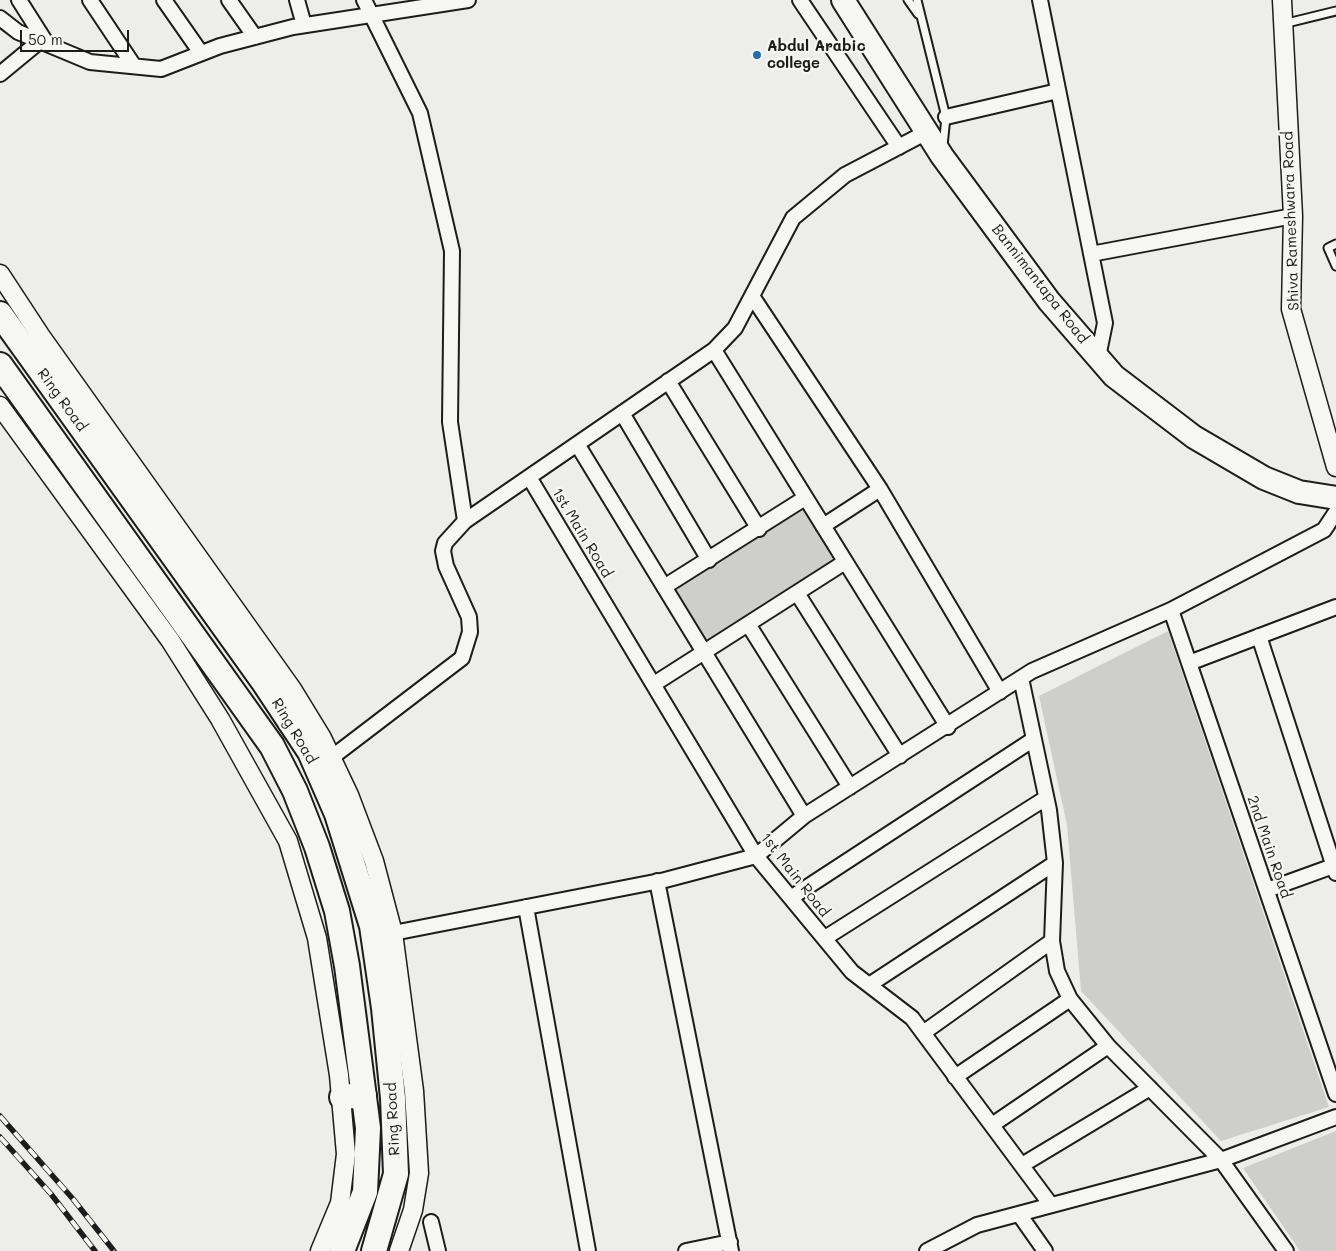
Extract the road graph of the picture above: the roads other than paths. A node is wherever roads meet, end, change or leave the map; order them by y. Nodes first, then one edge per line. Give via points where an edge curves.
1 (19, 0) edge
2 (90, 0) edge
3 (164, 0) edge
4 (229, 0) edge
5 (297, 0) edge
6 (364, 0) edge
7 (468, 0) edge
8 (800, 0) edge
9 (843, 0) edge
10 (908, 0) edge
11 (917, 0) edge
12 (1040, 0) edge
13 (1282, 0) edge
14 (446, 2) edge
15 (1336, 11) edge
16 (371, 14) junction
17 (919, 16) junction
18 (0, 18) edge
19 (1283, 24) junction
20 (304, 25) junction
21 (255, 37) junction
22 (43, 42) junction
23 (201, 53) junction
24 (134, 66) junction
25 (0, 74) edge
26 (1058, 91) junction
27 (946, 117) junction
28 (927, 132) junction
29 (899, 147) junction
30 (942, 156) junction
31 (1293, 216) junction
32 (1336, 244) edge
33 (1091, 254) junction
34 (1336, 266) edge
35 (0, 274) edge
36 (752, 296) junction
37 (0, 314) edge
38 (714, 350) junction
39 (1098, 357) junction
40 (0, 365) edge
41 (668, 382) junction
42 (0, 406) edge
43 (622, 413) junction
44 (577, 444) junction
45 (1336, 467) edge
46 (529, 477) junction
47 (880, 489) junction
48 (805, 498) junction
49 (1336, 498) edge
50 (1336, 512) edge
51 (465, 521) junction
52 (823, 526) junction
53 (759, 529) junction
54 (709, 560) junction
55 (846, 562) junction
56 (664, 587) junction
57 (797, 593) junction
58 (1336, 607) edge
59 (1171, 610) junction
60 (748, 624) junction
61 (1259, 636) junction
62 (704, 653) junction
63 (1189, 663) junction
64 (1021, 678) junction
65 (654, 684) junction
66 (1000, 692) junction
67 (948, 726) junction
68 (1034, 739) junction
69 (900, 756) junction
70 (331, 758) junction
71 (850, 787) junction
72 (1046, 798) junction
73 (804, 816) junction
74 (756, 856) junction
75 (1056, 863) junction
76 (1335, 868) edge
77 (657, 881) junction
78 (1266, 890) junction
79 (792, 896) junction
80 (526, 907) junction
81 (384, 935) junction
82 (825, 938) junction
83 (1052, 941) junction
84 (869, 985) junction
85 (1070, 999) junction
86 (923, 1033) junction
87 (1108, 1046) junction
88 (956, 1077) junction
89 (1150, 1088) junction
90 (1336, 1094) edge
91 (353, 1096) junction
92 (1336, 1117) edge
93 (992, 1125) junction
94 (1221, 1160) junction
95 (1022, 1165) junction
96 (1051, 1205) junction
97 (1019, 1214) junction
98 (431, 1222) dead end
99 (731, 1247) edge
100 (320, 1251) edge
101 (342, 1251) edge
102 (374, 1251) edge
103 (399, 1251) edge
104 (438, 1251) edge
105 (588, 1251) edge
106 (686, 1251) edge
107 (927, 1251) edge
108 (1045, 1251) edge
109 (1286, 1251) edge

1 - 22 street
2 - 24 street
3 - 23 street
4 - 21 street
5 - 20 street
6 - 16 street
7 - 14 street
8 - 29 street
9 - 28 main road, Bannimantapa Road
10 - 17 lane
11 - 17 lane
12 - 26 street
13 - 19 street, Shiva Rameshwara Road
14 - 16 street
15 - 19 lane
16 - 20 street
16 - 51 street via 420,113 452,251 450,422
17 - 27 lane
18 - 22 street via 18,32
19 - 31 street, Shiva Rameshwara Road
20 - 21 street
21 - 23 street
22 - 24 street via 90,62
22 - 25 street
23 - 24 street via 161,69
26 - 27 street
26 - 33 street
27 - 30 lane
28 - 29 street
28 - 30 main road, Bannimantapa Road
29 - 36 street via 845,175 793,218
30 - 39 main road, Bannimantapa Road via 1049,301
31 - 33 street
31 - 45 street, Shiva Rameshwara Road via 1291,309
32 - 34 lane via 1328,248
33 - 39 street via 1105,322
35 - 70 street via 292,689
36 - 38 street via 735,328
36 - 47 street
37 - 81 highway, Ring Road via 263,681 310,752
38 - 41 street
38 - 48 street
39 - 49 main road, Bannimantapa Road via 1114,376 1194,437 1264,478 1299,492
40 - 91 highway, Ring Road via 246,708 272,746 295,791 337,911 348,966
41 - 43 street
41 - 53 street
42 - 91 street via 170,640 220,719 288,841 317,938
43 - 44 street
43 - 54 street
44 - 46 street
44 - 56 street
46 - 51 street
46 - 65 street, 1st Main Road
47 - 52 street
47 - 66 street
48 - 52 street
48 - 53 street
50 - 59 street via 1324,530
51 - 70 street via 445,543 443,551 446,566 469,617 470,632 462,658
52 - 55 street
53 - 54 street
54 - 56 street
55 - 57 street
55 - 67 street
56 - 62 street
57 - 60 street
57 - 69 street
58 - 61 street
59 - 63 street, 2nd Main Road
59 - 64 street
60 - 62 street
60 - 71 street
61 - 63 street
61 - 76 street
62 - 65 street
62 - 73 street
63 - 78 street, 2nd Main Road
64 - 66 street
64 - 68 street
65 - 74 street, 1st Main Road
66 - 67 street
67 - 69 street
68 - 72 street
68 - 79 street
69 - 71 street
70 - 81 street via 374,861
71 - 73 street
72 - 75 street
72 - 82 street
73 - 74 street
74 - 77 street
74 - 79 street, 1st Main Road
75 - 83 street
75 - 84 street
76 - 78 street
77 - 80 street
77 - 99 street
78 - 90 street, 2nd Main Road
79 - 82 street, 1st Main Road
80 - 81 street
80 - 105 street
81 - 102 highway, Ring Road via 384,1008 396,1174
81 - 103 street via 414,1091 419,1173 414,1210
82 - 84 street, 1st Main Road via 852,972
83 - 85 street via 1057,971
83 - 86 street
84 - 86 street, 1st Main Road via 912,1018
85 - 87 street
85 - 88 street
86 - 88 street, 1st Main Road
87 - 89 street
87 - 93 street
88 - 93 street, 1st Main Road
89 - 94 street
89 - 95 street
91 - 100 street via 340,1203
91 - 101 highway, Ring Road via 368,1128 365,1192
92 - 94 street
93 - 95 street, 1st Main Road
94 - 96 street
94 - 109 street
95 - 96 street, 1st Main Road
96 - 97 street
97 - 107 street via 977,1225
97 - 108 street
98 - 104 street
99 - 106 street

